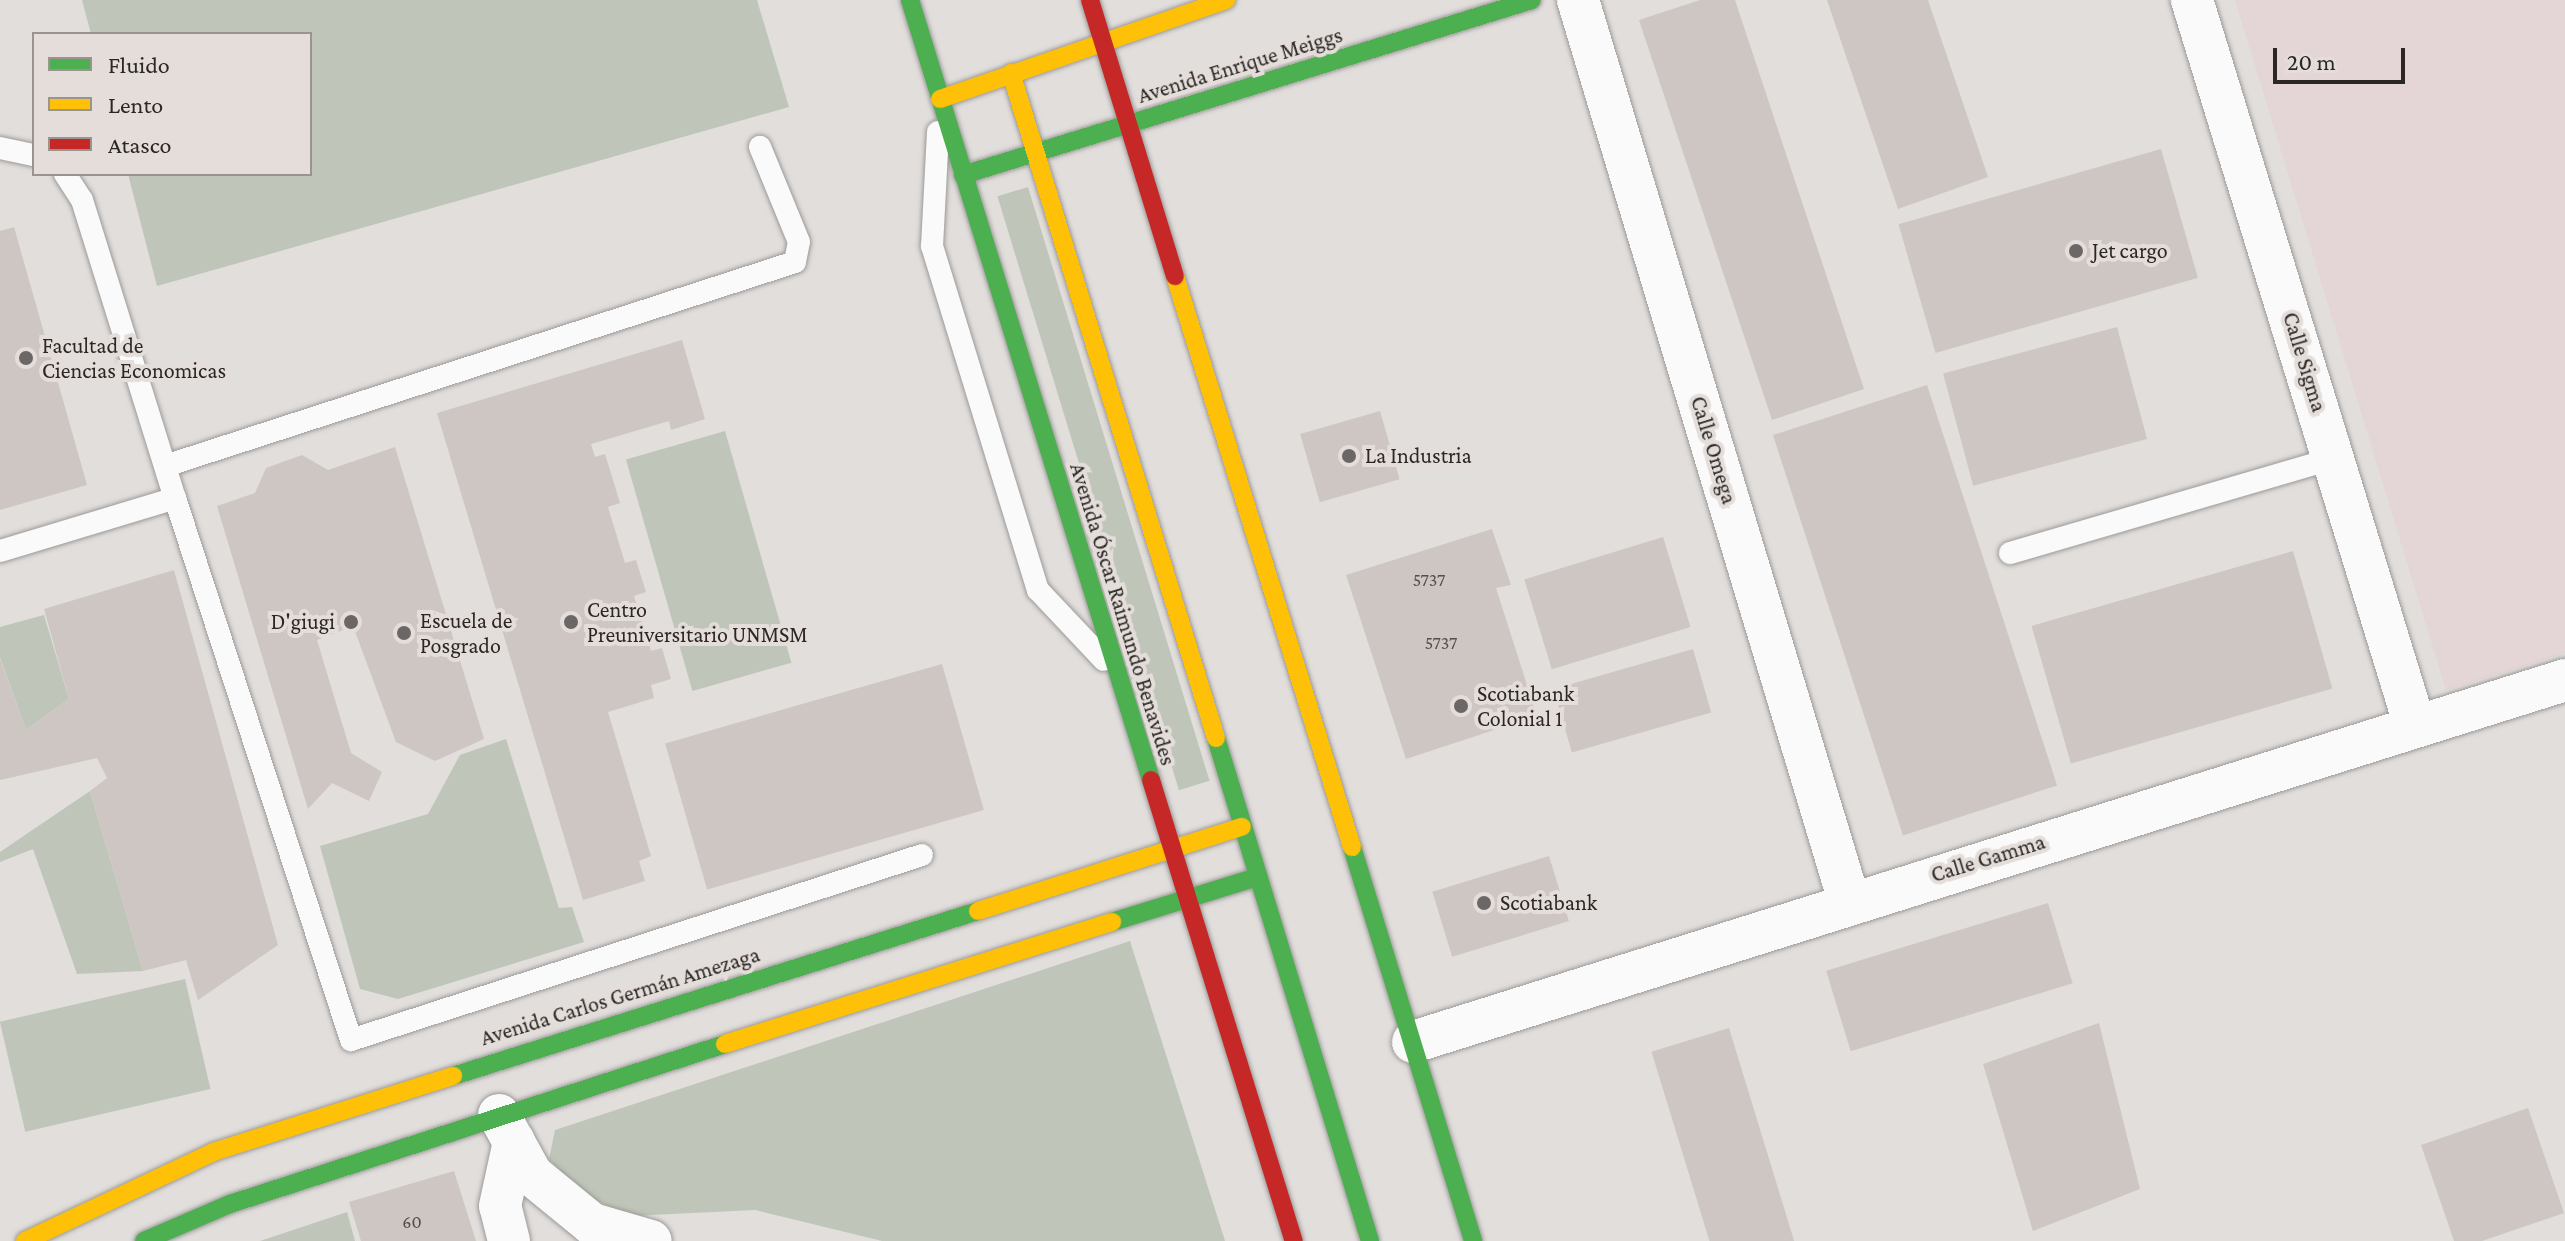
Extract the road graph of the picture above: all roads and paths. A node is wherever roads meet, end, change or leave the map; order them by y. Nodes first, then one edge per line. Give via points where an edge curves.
1 (910, 0) edge
2 (1090, 0) edge
3 (1226, 0) edge
4 (1532, 0) edge
5 (1578, 0) edge
6 (2192, 0) edge
7 (1103, 42) junction
8 (1011, 73) junction
9 (940, 99) junction
10 (1128, 124) junction
11 (760, 147) dead end
12 (0, 148) edge
13 (1035, 152) junction
14 (32, 155) edge
15 (963, 175) junction
16 (66, 176) edge
17 (2334, 458) junction
18 (165, 466) junction
19 (175, 498) junction
20 (0, 551) edge
21 (2010, 553) dead end
22 (1115, 672) junction
23 (2565, 680) edge
24 (2415, 726) junction
25 (1242, 827) junction
26 (1171, 851) junction
27 (922, 855) dead end
28 (1257, 877) junction
29 (1185, 900) junction
30 (1849, 901) junction
31 (1413, 1042) junction
32 (506, 1128) junction
33 (25, 1241) edge
34 (144, 1241) edge
35 (509, 1241) edge
36 (651, 1241) edge
37 (1294, 1241) edge
38 (1370, 1241) edge
39 (1473, 1241) edge

1 - 9 main road, Avenida Óscar Raimundo Benavides
2 - 7 main road
3 - 7 main road
4 - 10 main road, Avenida Enrique Meiggs
5 - 30 street, Calle Omega
6 - 17 street, Calle Sigma
7 - 8 main road
7 - 10 main road
8 - 9 main road
8 - 13 main road
9 - 15 main road, Avenida Óscar Raimundo Benavides
9 - 22 lane via 937,261 1038,590
10 - 13 main road, Avenida Enrique Meiggs
10 - 31 main road
11 - 18 lane via 799,242 795,262
12 - 14 lane
13 - 15 main road, Avenida Enrique Meiggs
13 - 25 main road
15 - 22 main road, Avenida Óscar Raimundo Benavides
16 - 18 lane via 82,200
17 - 21 lane
17 - 24 street, Calle Sigma
18 - 19 lane
19 - 20 lane
19 - 27 lane via 348,1039
22 - 26 main road, Avenida Óscar Raimundo Benavides
23 - 24 street, Calle Gamma
24 - 30 street, Calle Gamma
25 - 26 main road, Avenida Carlos Germán Amezaga
25 - 28 main road
26 - 29 main road, Avenida Óscar Raimundo Benavides
26 - 33 main road, Avenida Carlos Germán Amezaga via 228,1147
28 - 29 main road
28 - 38 main road
29 - 32 main road
29 - 37 main road, Avenida Óscar Raimundo Benavides
30 - 31 street, Calle Gamma
31 - 39 main road
32 - 34 main road via 230,1204
32 - 35 street via 500,1206
32 - 36 street via 532,1175 592,1224

